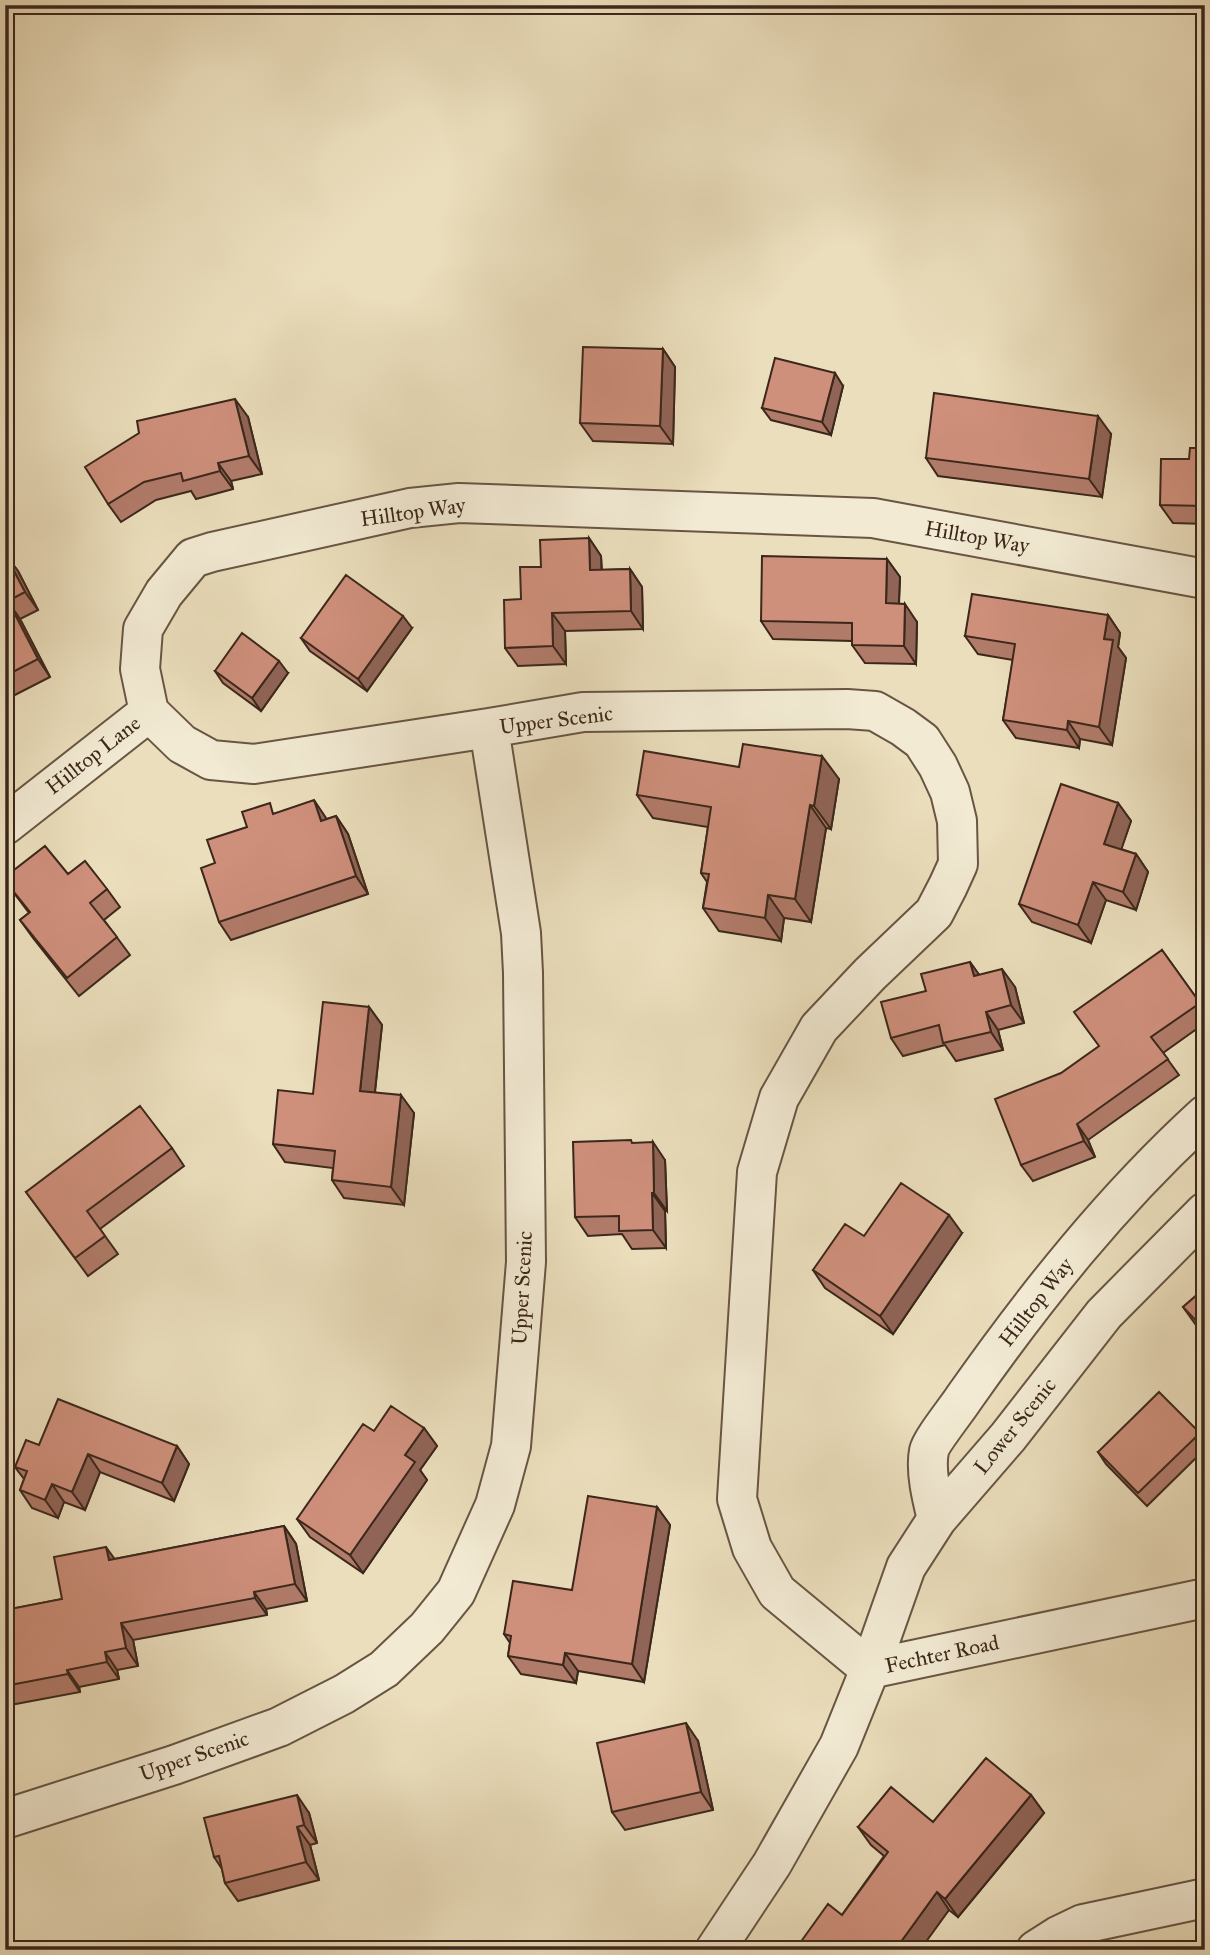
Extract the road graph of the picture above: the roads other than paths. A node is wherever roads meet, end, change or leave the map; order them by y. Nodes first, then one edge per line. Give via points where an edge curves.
1 (1205, 579) edge
2 (149, 712) junction
3 (489, 728) junction
4 (5, 825) edge
5 (1205, 1115) edge
6 (1205, 1212) edge
7 (937, 1519) junction
8 (1205, 1598) edge
9 (870, 1669) junction
10 (18, 1815) edge
11 (1205, 1898) edge
12 (715, 1950) edge
13 (1036, 1950) edge

1 - 2 street, Hilltop Way via 873,518 459,503 410,508 193,558 164,593 143,629 141,669
2 - 3 street via 182,744 211,760 254,764
2 - 4 street, Hilltop Lane
3 - 9 street, Upper Scenic via 583,712 875,711 922,741 950,792 957,821 958,864 948,886 934,913 819,1028 779,1098 757,1172 737,1499 752,1548 777,1591
3 - 10 street, Upper Scenic via 521,933 526,1262 511,1446 495,1506 456,1592 384,1669 279,1727
5 - 7 street, Hilltop Way via 1102,1219 1003,1343 929,1449 929,1486
6 - 7 street, Lower Scenic via 1104,1314
7 - 9 street, Lower Scenic via 905,1567
8 - 9 street, Fechter Road
9 - 12 street, Fechter Road via 839,1746 772,1864
11 - 13 street via 1083,1924

